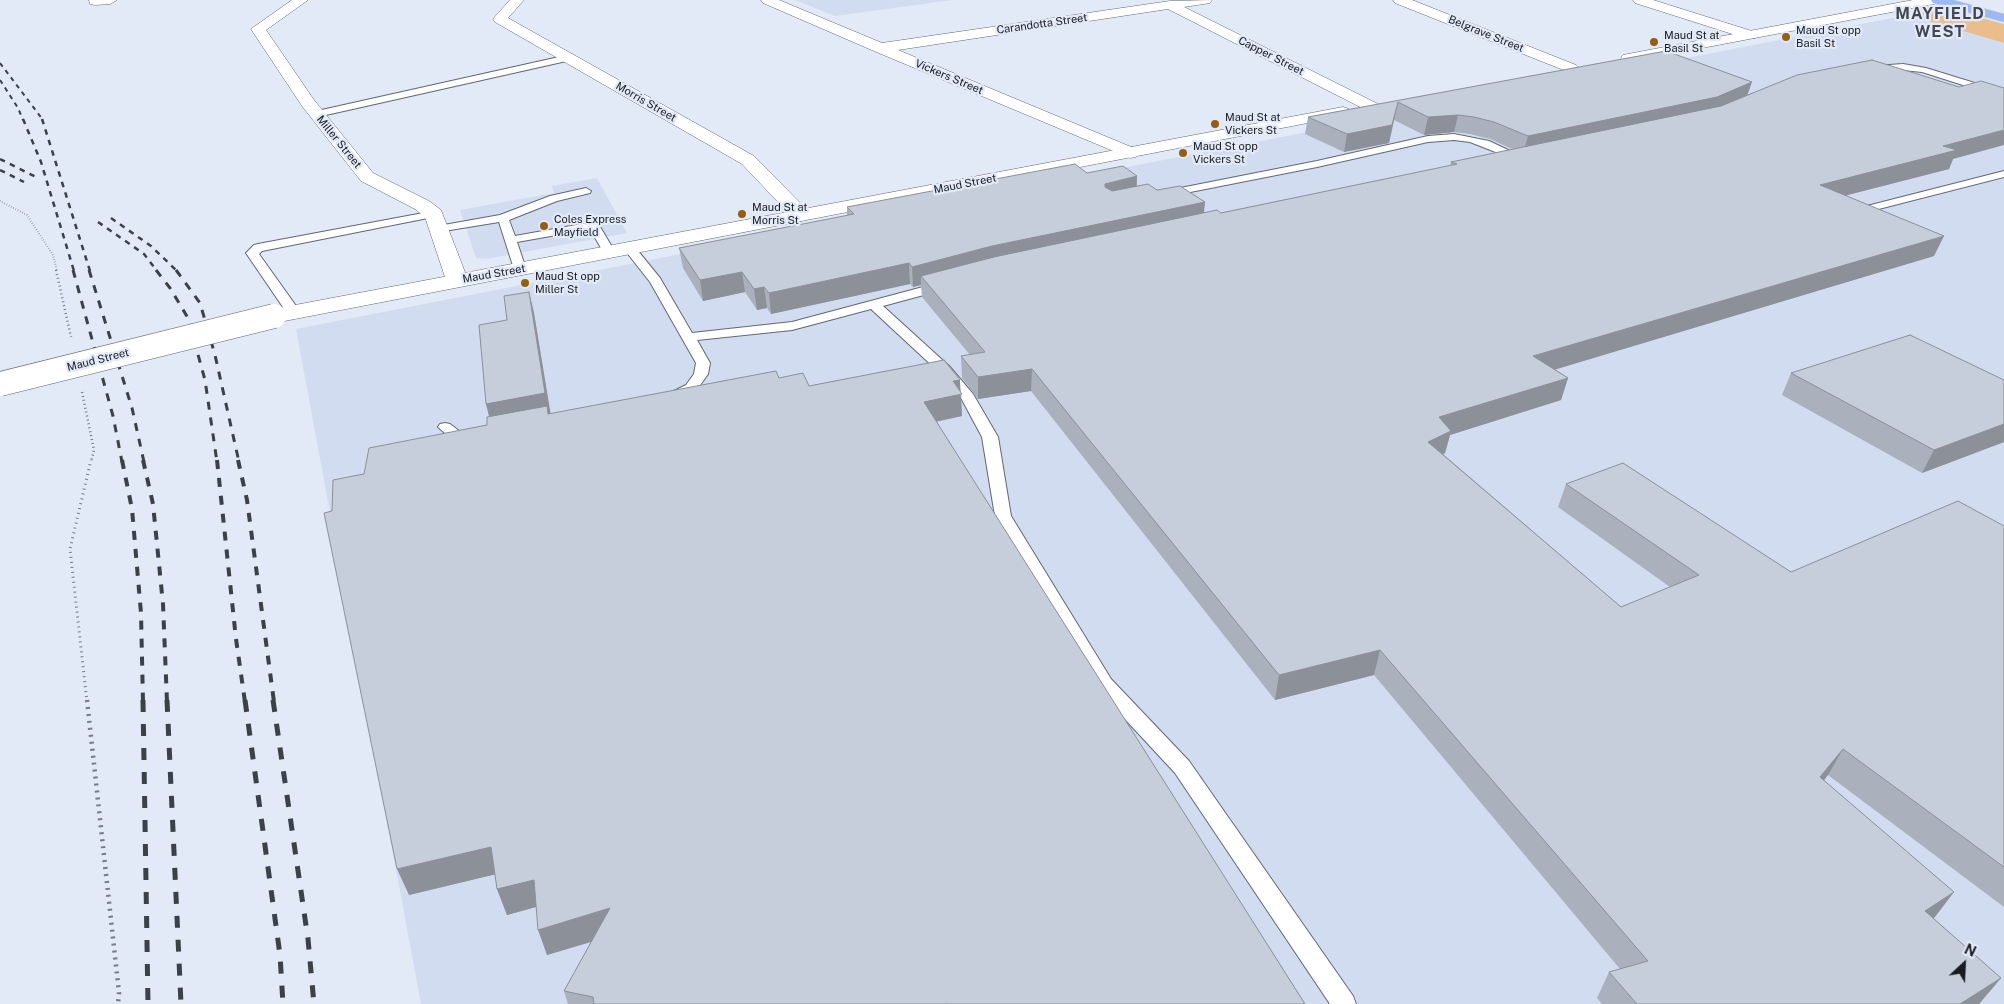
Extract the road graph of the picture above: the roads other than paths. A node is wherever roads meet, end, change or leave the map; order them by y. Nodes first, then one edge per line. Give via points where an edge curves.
1 (110, 0) edge
2 (301, 0) edge
3 (517, 0) edge
4 (768, 0) edge
5 (1205, 0) edge
6 (1400, 0) edge
7 (1640, 0) edge
8 (1934, 0) edge
9 (1938, 0) edge
10 (1964, 0) edge
11 (95, 1) edge
12 (1170, 5) junction
13 (2004, 12) edge
14 (2004, 18) edge
15 (1750, 35) junction
16 (879, 48) junction
17 (568, 58) junction
18 (1609, 62) edge
19 (1590, 65) edge
20 (1571, 68) junction
21 (1865, 70) edge
22 (1543, 74) edge
23 (2004, 95) edge
24 (1391, 103) edge
25 (1372, 107) junction
26 (317, 114) junction
27 (1130, 153) junction
28 (1525, 157) joint
29 (1501, 162) edge
30 (2004, 174) edge
31 (586, 191) dead end
32 (1150, 198) edge
33 (1859, 211) edge
34 (801, 215) junction
35 (503, 218) junction
36 (436, 222) junction
37 (510, 240) junction
38 (630, 248) junction
39 (609, 252) junction
40 (520, 269) junction
41 (457, 280) junction
42 (956, 282) edge
43 (873, 304) junction
44 (284, 314) junction
45 (688, 338) junction
46 (0, 384) edge
47 (662, 400) edge
48 (445, 427) dead end
49 (480, 436) edge
50 (1344, 1004) edge

1 - 11 street
2 - 26 street, Miller Street via 258,29
3 - 17 street, Morris Street via 500,19
4 - 16 street, Vickers Street
5 - 12 street, Carandotta Street
6 - 20 street, Belgrave Street
7 - 15 street
8 - 15 street
9 - 14 main road
10 - 13 main road
12 - 16 street, Carandotta Street
12 - 25 street, Capper Street
15 - 18 street
16 - 27 street, Vickers Street
17 - 26 lane
17 - 34 street, Morris Street via 748,160
19 - 20 street
20 - 22 street
21 - 23 lane via 1902,67 1923,70
24 - 25 street, Maud Street
25 - 27 street, Maud Street
26 - 36 street, Miller Street via 367,177 413,200
27 - 34 street, Maud Street
28 - 29 lane
28 - 32 lane via 1470,139 1428,139
30 - 33 lane
31 - 35 lane via 554,198
34 - 38 street, Maud Street
35 - 36 lane
35 - 37 lane
36 - 41 street
36 - 44 lane via 258,248 252,253
37 - 39 lane via 593,226
37 - 40 lane
38 - 39 street, Maud Street
38 - 45 lane via 649,271
39 - 40 street, Maud Street
40 - 41 street, Maud Street
41 - 44 street, Maud Street
42 - 43 lane
43 - 45 lane via 792,326
43 - 50 lane via 945,370 966,394 990,437 1003,516 1104,684 1182,767
44 - 46 street, Maud Street, bridge
45 - 47 lane via 703,363 701,374 691,388
48 - 49 lane via 460,440

